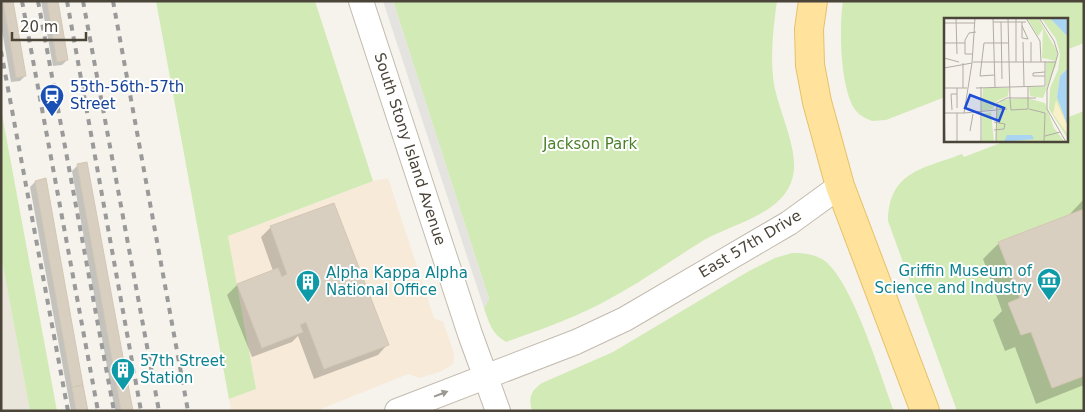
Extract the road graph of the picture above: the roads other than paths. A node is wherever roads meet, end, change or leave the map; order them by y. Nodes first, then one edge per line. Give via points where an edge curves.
1 (361, 1) edge
2 (813, 1) edge
3 (840, 186) junction
4 (485, 376) junction
5 (397, 411) edge
6 (498, 411) edge
7 (926, 411) edge

1 - 4 street, South Stony Island Avenue
2 - 3 main road via 809,29 810,65
3 - 4 street, East 57th Drive via 788,223 647,308 576,342
3 - 7 main road
5 -> 4 street, East 57th Drive
4 - 6 street, South Stony Island Avenue

